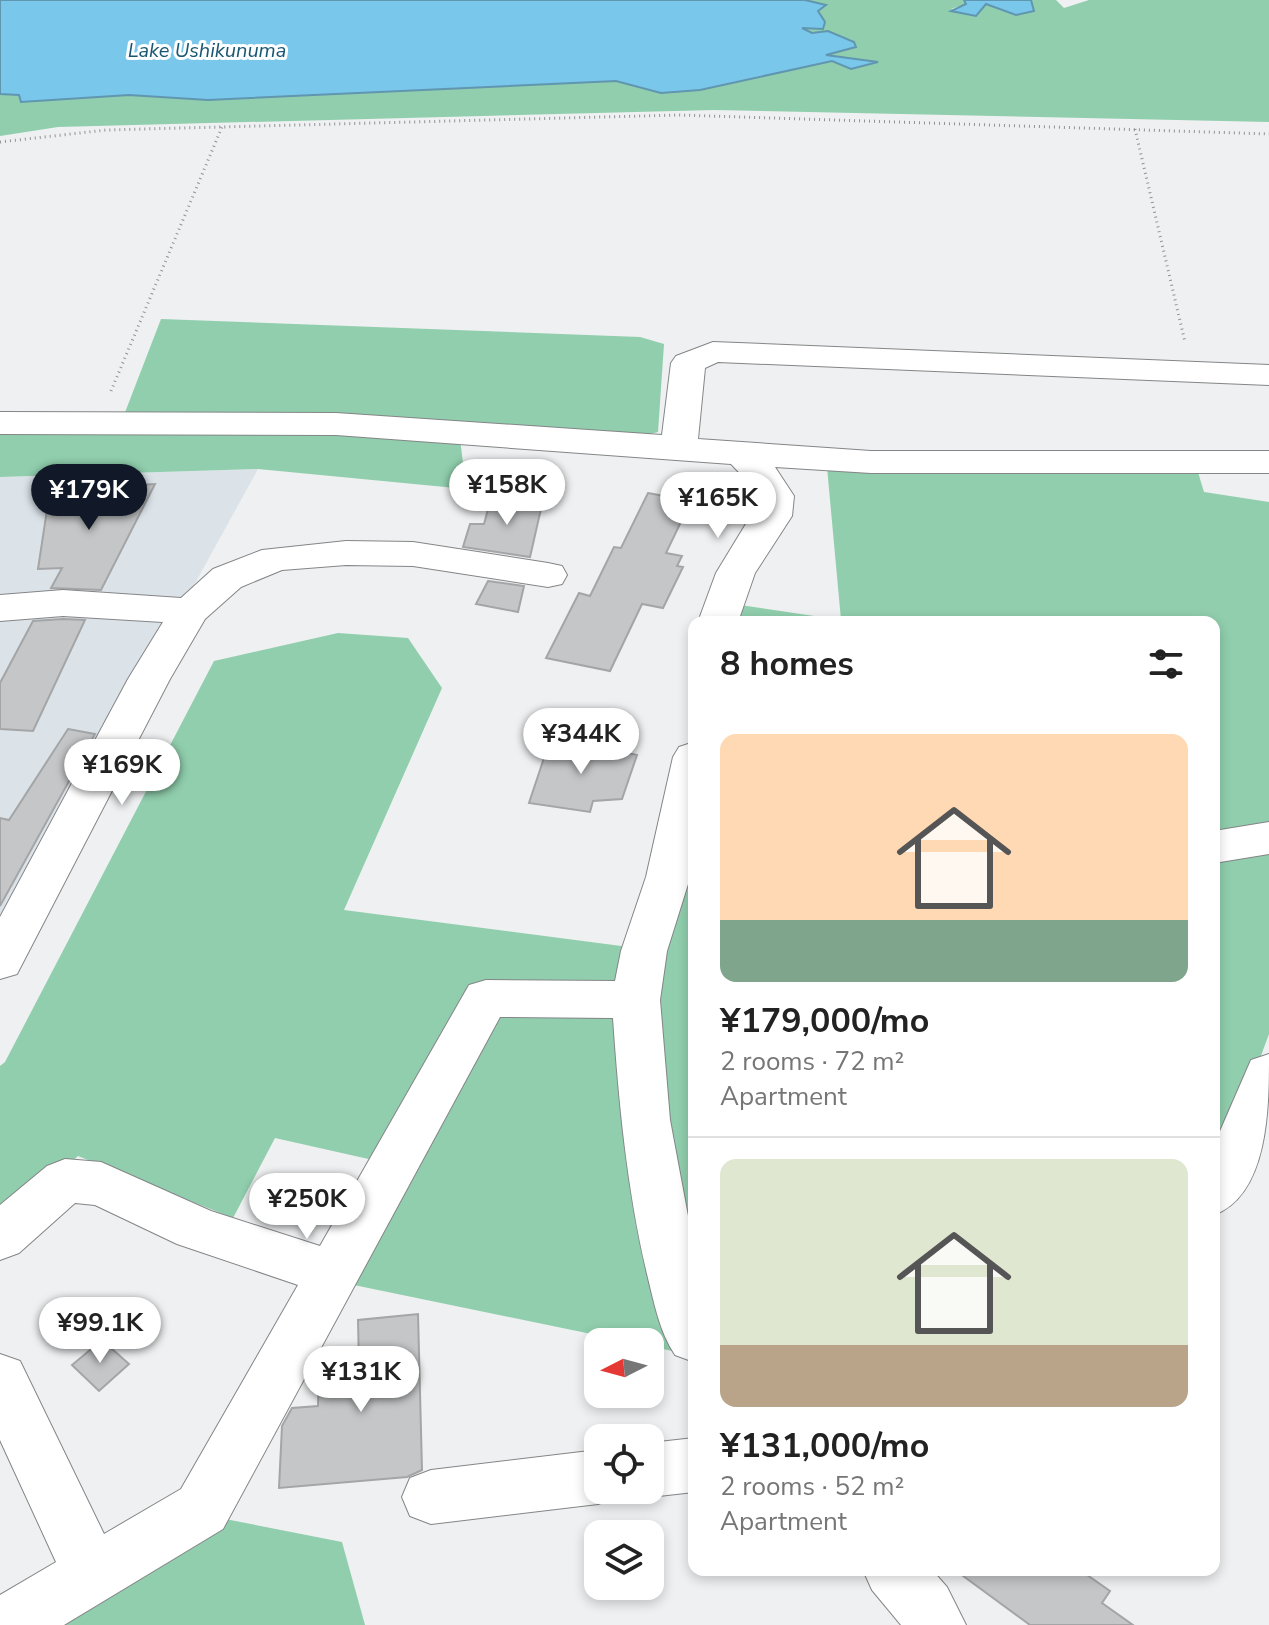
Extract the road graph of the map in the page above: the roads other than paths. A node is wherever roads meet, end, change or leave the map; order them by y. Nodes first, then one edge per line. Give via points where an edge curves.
1 (1269, 375) edge
2 (0, 423) edge
3 (679, 447) junction
4 (741, 454) junction
5 (1269, 462) edge
6 (548, 575) dead end
7 (0, 608) edge
8 (190, 611) junction
9 (720, 616) edge
10 (688, 786) edge
11 (1269, 838) edge
12 (1220, 846) edge
13 (0, 961) edge
14 (636, 1000) junction
15 (1269, 1074) edge
16 (1220, 1186) edge
17 (0, 1237) edge
18 (333, 1274) junction
19 (688, 1329) edge
20 (0, 1379) edge
21 (688, 1466) edge
22 (664, 1468) edge
23 (584, 1479) edge
24 (431, 1497) dead end
25 (92, 1574) junction
26 (898, 1576) edge
27 (7, 1625) edge
28 (935, 1625) edge

1 - 3 street via 713,352 688,363
2 - 3 street via 336,424
3 - 4 street
4 - 5 street via 960,463
4 - 9 street via 768,481 777,503 775,515 730,585
6 - 8 street via 413,554 276,558 227,578
7 - 8 street via 63,603
8 - 13 street
10 - 14 street
11 - 12 street
14 - 18 street via 486,998
14 - 19 street via 645,1120 660,1219
15 - 16 street
17 - 18 street via 65,1181 101,1184 196,1228
18 - 25 street via 202,1509
20 - 25 street
21 - 22 street
23 - 24 street
25 - 27 street
26 - 28 street

